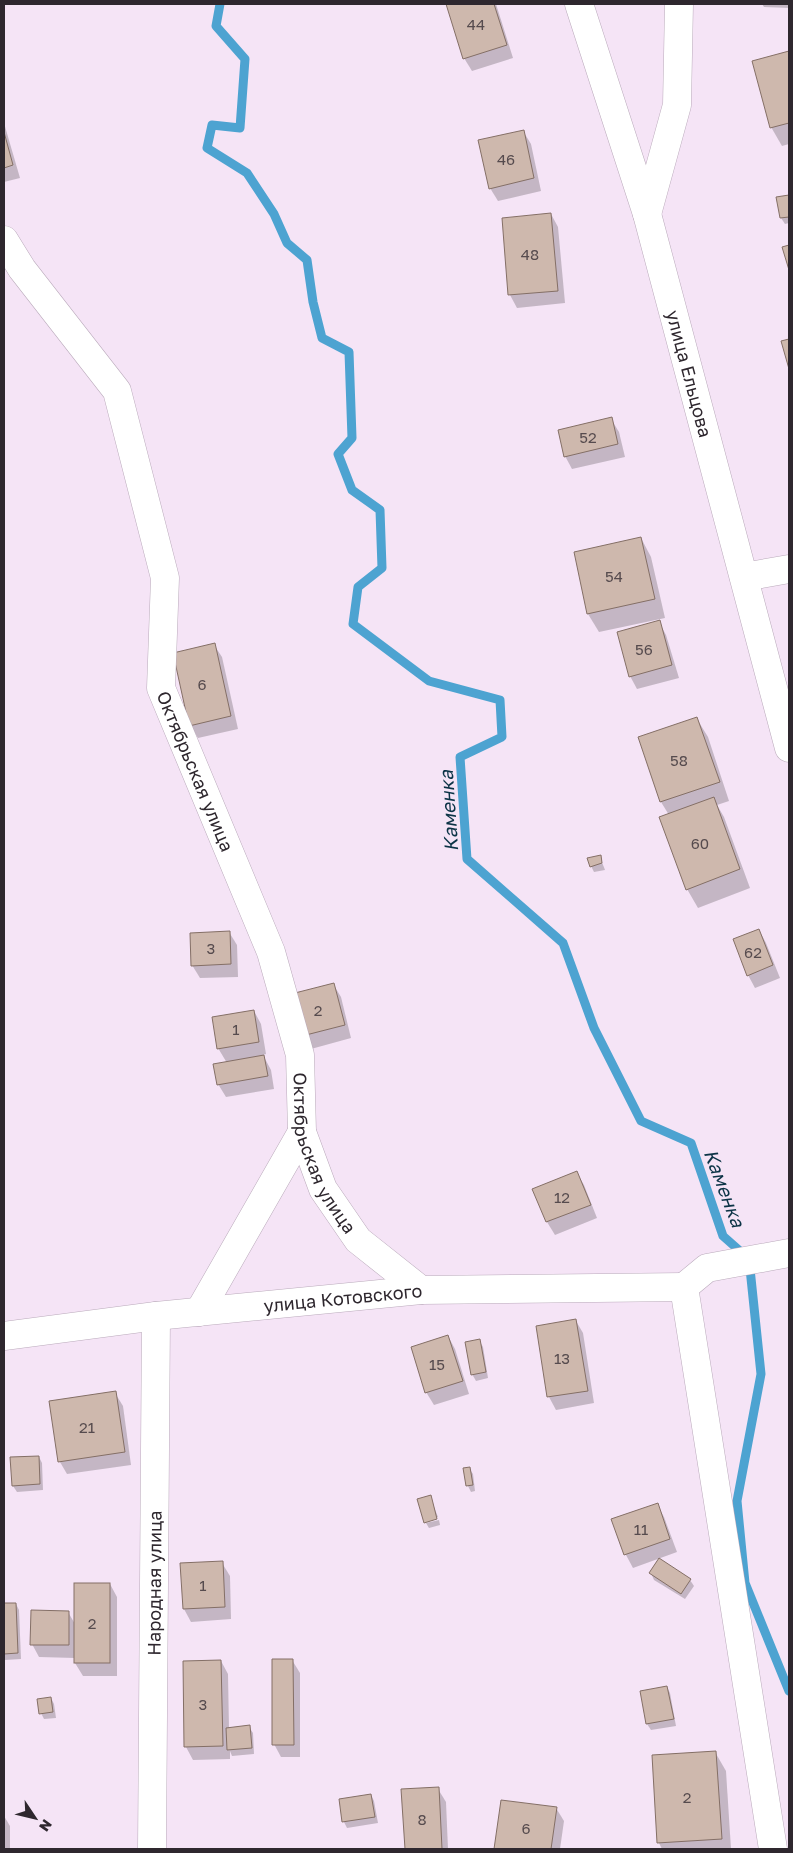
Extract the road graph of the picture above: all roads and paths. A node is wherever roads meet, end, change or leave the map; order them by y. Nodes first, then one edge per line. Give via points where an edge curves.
1 (579, 4) edge
2 (679, 4) edge
3 (648, 214) junction
4 (4, 240) edge
5 (789, 569) edge
6 (744, 577) junction
7 (789, 748) edge
8 (302, 1132) junction
9 (789, 1253) edge
10 (684, 1286) junction
11 (421, 1290) junction
12 (199, 1312) junction
13 (156, 1316) junction
14 (4, 1336) edge
15 (152, 1849) edge
16 (773, 1849) edge

1 - 3 street, улица Ельцова
2 - 3 street via 677,105
3 - 6 street, улица Ельцова
4 - 8 street, Октябрьская улица via 22,269 117,391 164,578 161,688 270,952 300,1055
5 - 6 street
6 - 7 street, улица Ельцова
8 - 11 street, Октябрьская улица via 323,1189 358,1240
8 - 12 street
9 - 10 street via 707,1268
10 - 11 street, улица Котовского
10 - 16 street
11 - 12 street, улица Котовского
12 - 13 street, улица Котовского
13 - 14 street, улица Котовского
13 - 15 street, Народная улица

